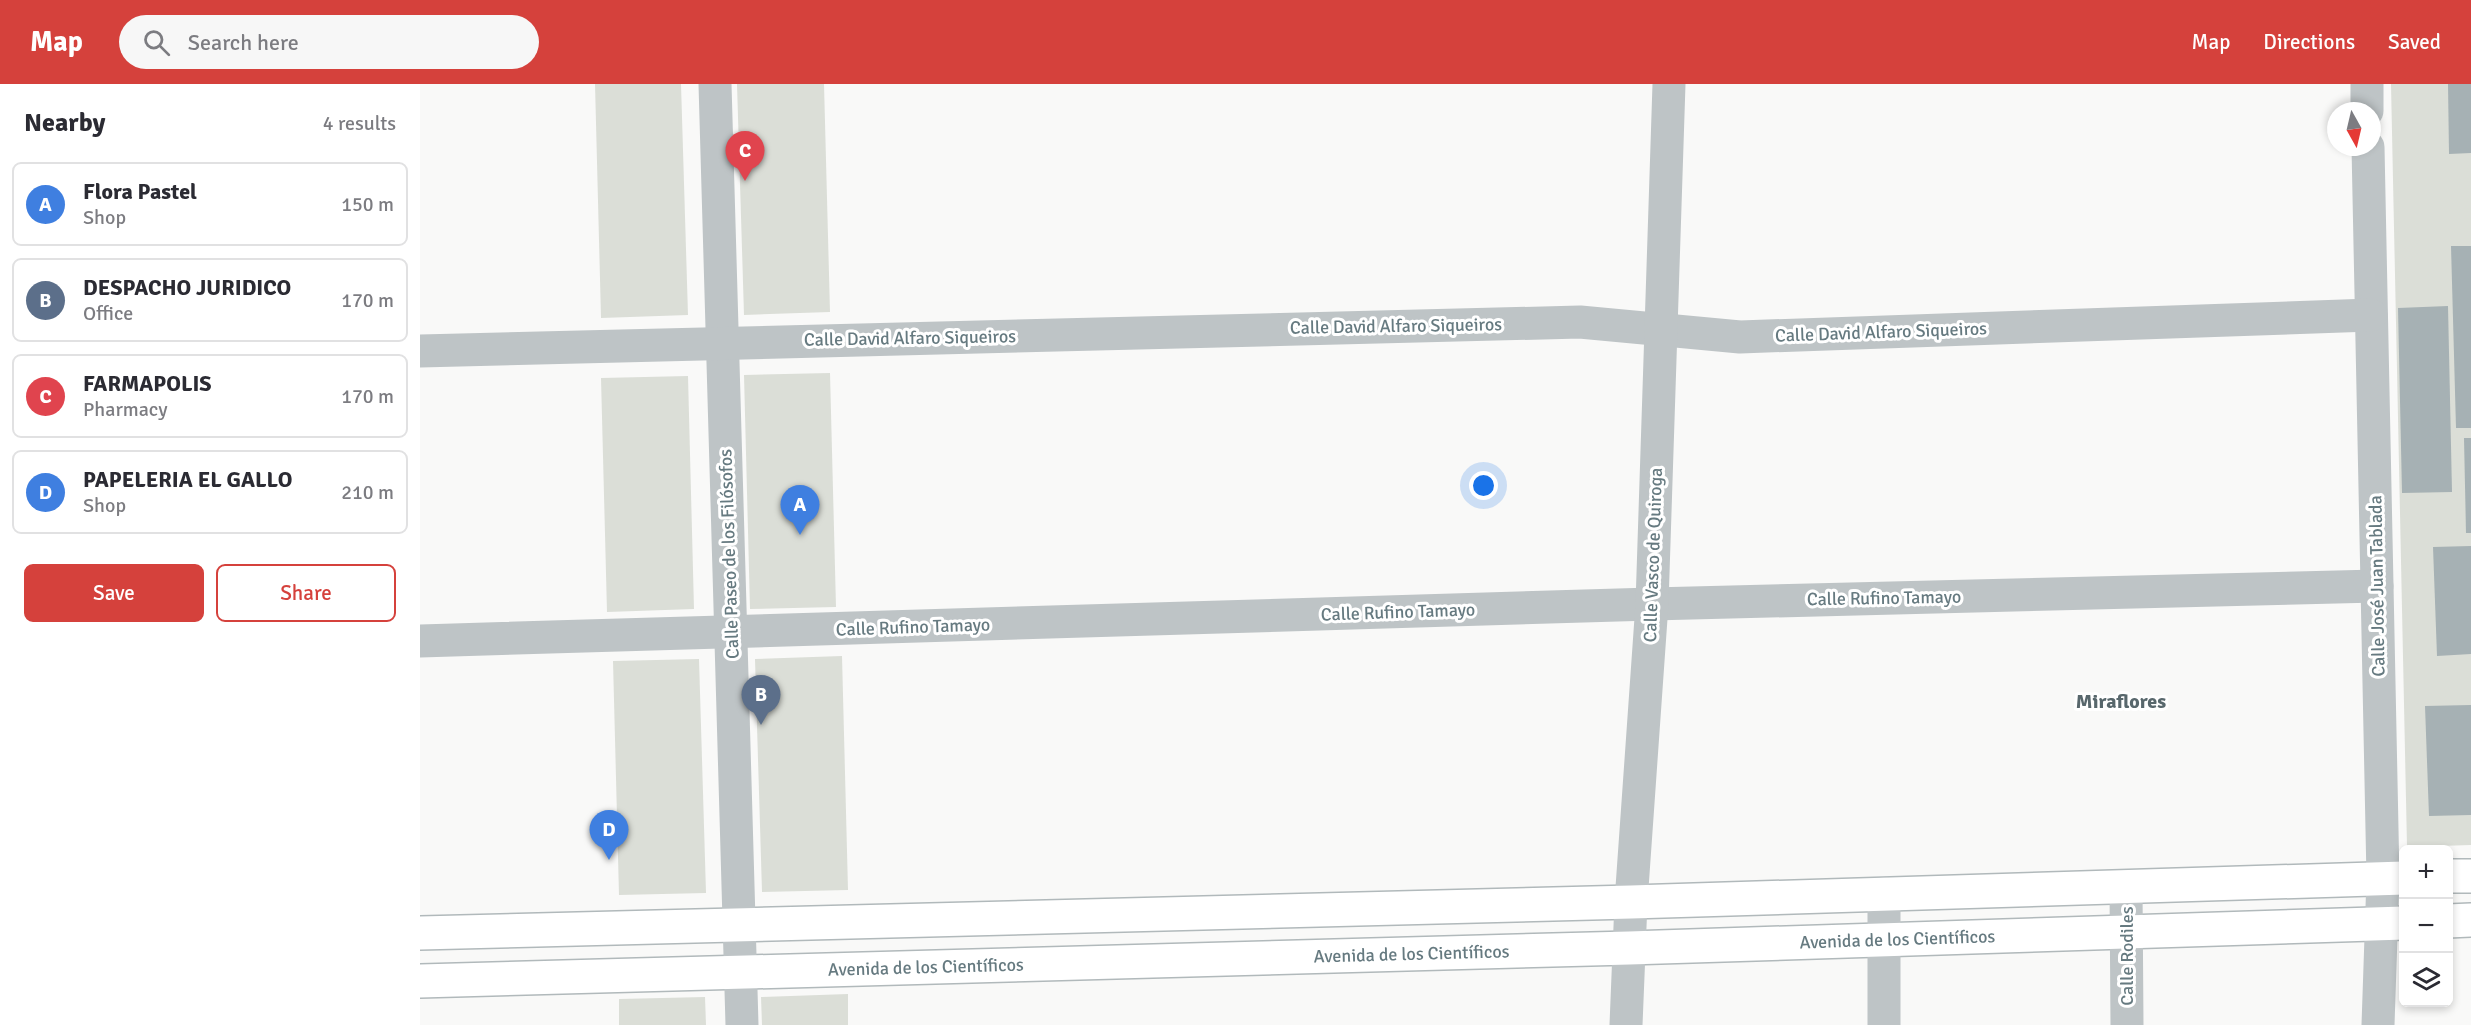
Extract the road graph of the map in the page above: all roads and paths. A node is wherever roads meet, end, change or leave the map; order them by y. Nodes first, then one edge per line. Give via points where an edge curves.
1 (715, 84) edge
2 (1669, 84) edge
3 (2367, 84) edge
4 (2367, 102) edge
5 (2368, 156) edge
6 (2371, 315) junction
7 (1661, 330) junction
8 (723, 343) junction
9 (420, 351) edge
10 (2377, 586) junction
11 (1652, 604) junction
12 (731, 633) junction
13 (420, 641) edge
14 (2453, 876) edge
15 (2471, 876) edge
16 (2393, 878) edge
17 (2127, 886) junction
18 (1884, 894) junction
19 (1631, 902) junction
20 (2471, 920) edge
21 (2453, 921) edge
22 (2392, 923) edge
23 (739, 924) junction
24 (2127, 930) junction
25 (420, 933) edge
26 (1884, 939) junction
27 (1629, 948) junction
28 (740, 973) junction
29 (420, 981) edge
30 (742, 1025) edge
31 (1626, 1025) edge
32 (1884, 1025) edge
33 (2127, 1025) edge
34 (2378, 1025) edge

1 - 8 street, Calle Paseo de los Filósofos
2 - 7 street, Calle Vasco de Quiroga
3 - 4 street
5 - 6 street, Calle José Juan Tablada
6 - 7 street, Calle David Alfaro Siqueiros via 1740,337
6 - 10 street, Calle José Juan Tablada
7 - 8 street, Calle David Alfaro Siqueiros via 1580,322
7 - 11 street, Calle Vasco de Quiroga
8 - 9 street, Calle David Alfaro Siqueiros
8 - 12 street, Calle Paseo de los Filósofos
10 - 11 street, Calle Rufino Tamayo
10 - 16 street, Calle José Juan Tablada
11 - 12 street, Calle Rufino Tamayo
11 - 19 street, Calle Vasco de Quiroga
12 - 13 street, Calle Rufino Tamayo
12 - 23 street, Calle Paseo de los Filósofos
14 - 15 street
16 - 17 street
16 - 22 street, Calle José Juan Tablada
17 - 18 street
17 - 24 street, Calle Rodiles
18 - 19 street
18 - 26 street
19 - 23 street
19 - 27 street, Calle Vasco de Quiroga
20 - 21 street
22 - 24 street, Avenida de los Científicos
22 - 34 street, Calle José Juan Tablada
23 - 25 street
23 - 28 street, Calle Paseo de los Filósofos
24 - 26 street, Avenida de los Científicos
24 - 33 street, Calle Rodiles
26 - 27 street, Avenida de los Científicos
26 - 32 street
27 - 28 street, Avenida de los Científicos
27 - 31 street, Calle Vasco de Quiroga
28 - 29 street, Avenida de los Científicos
28 - 30 street, Calle Paseo de los Filósofos

